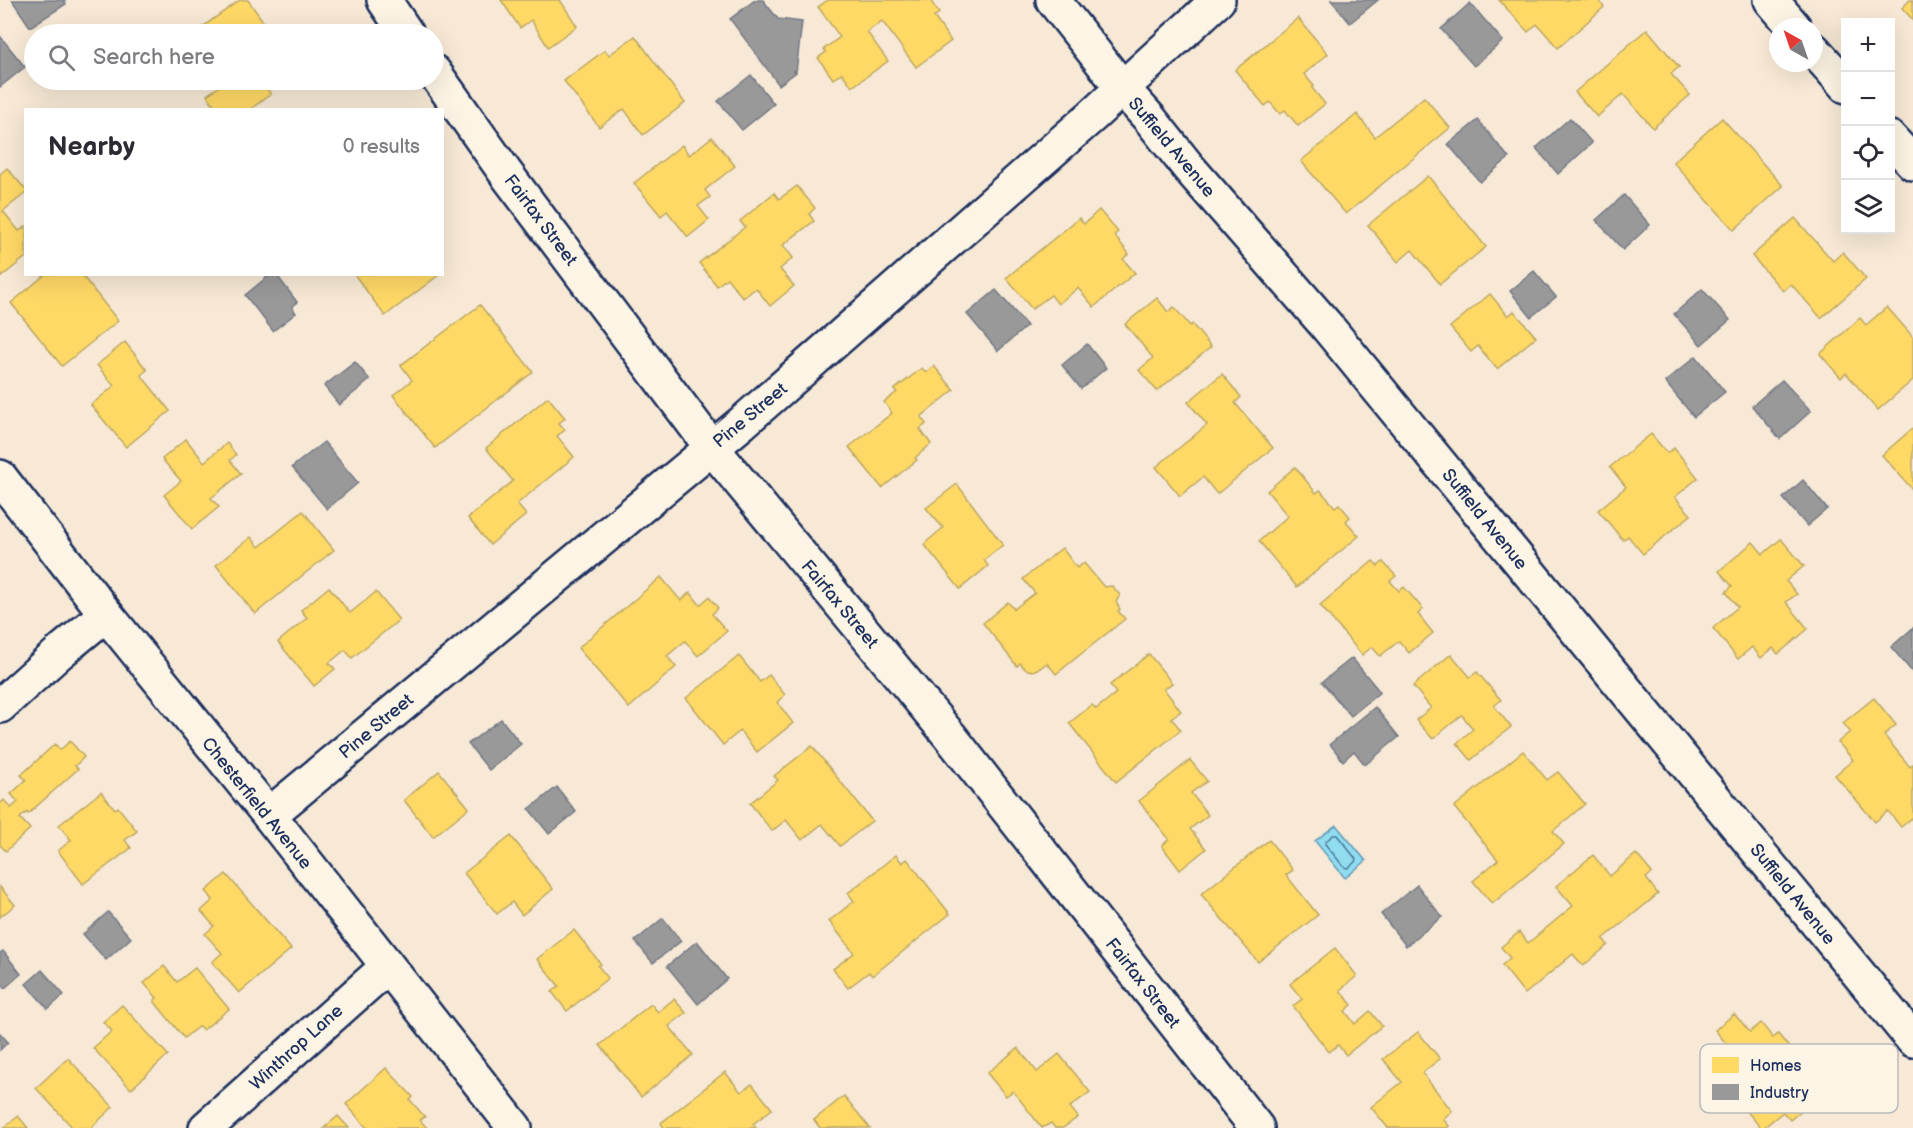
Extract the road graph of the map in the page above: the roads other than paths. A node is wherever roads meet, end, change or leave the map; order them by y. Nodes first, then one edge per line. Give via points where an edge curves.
1 (384, 0) edge
2 (1053, 0) edge
3 (1218, 0) edge
4 (1771, 0) edge
5 (1786, 18) edge
6 (400, 24) edge
7 (1823, 60) edge
8 (1841, 81) edge
9 (444, 86) edge
10 (1122, 89) junction
11 (1895, 143) edge
12 (1913, 163) edge
13 (712, 448) junction
14 (0, 477) edge
15 (106, 614) junction
16 (0, 706) edge
17 (268, 815) junction
18 (387, 967) junction
19 (1913, 1040) edge
20 (206, 1128) edge
21 (515, 1128) edge
22 (1257, 1128) edge

1 - 6 street
2 - 10 street, Suffield Avenue
3 - 10 street, Pine Street
4 - 5 street
7 - 8 street
9 - 13 street, Fairfax Street
10 - 13 street, Pine Street
10 - 19 street, Suffield Avenue via 1325,324
11 - 12 street
13 - 17 street, Pine Street
13 - 22 street, Fairfax Street via 950,736
14 - 15 street, Chesterfield Avenue
15 - 16 street
15 - 17 street, Chesterfield Avenue
17 - 18 street, Chesterfield Avenue
18 - 20 street, Winthrop Lane
18 - 21 street, Chesterfield Avenue

